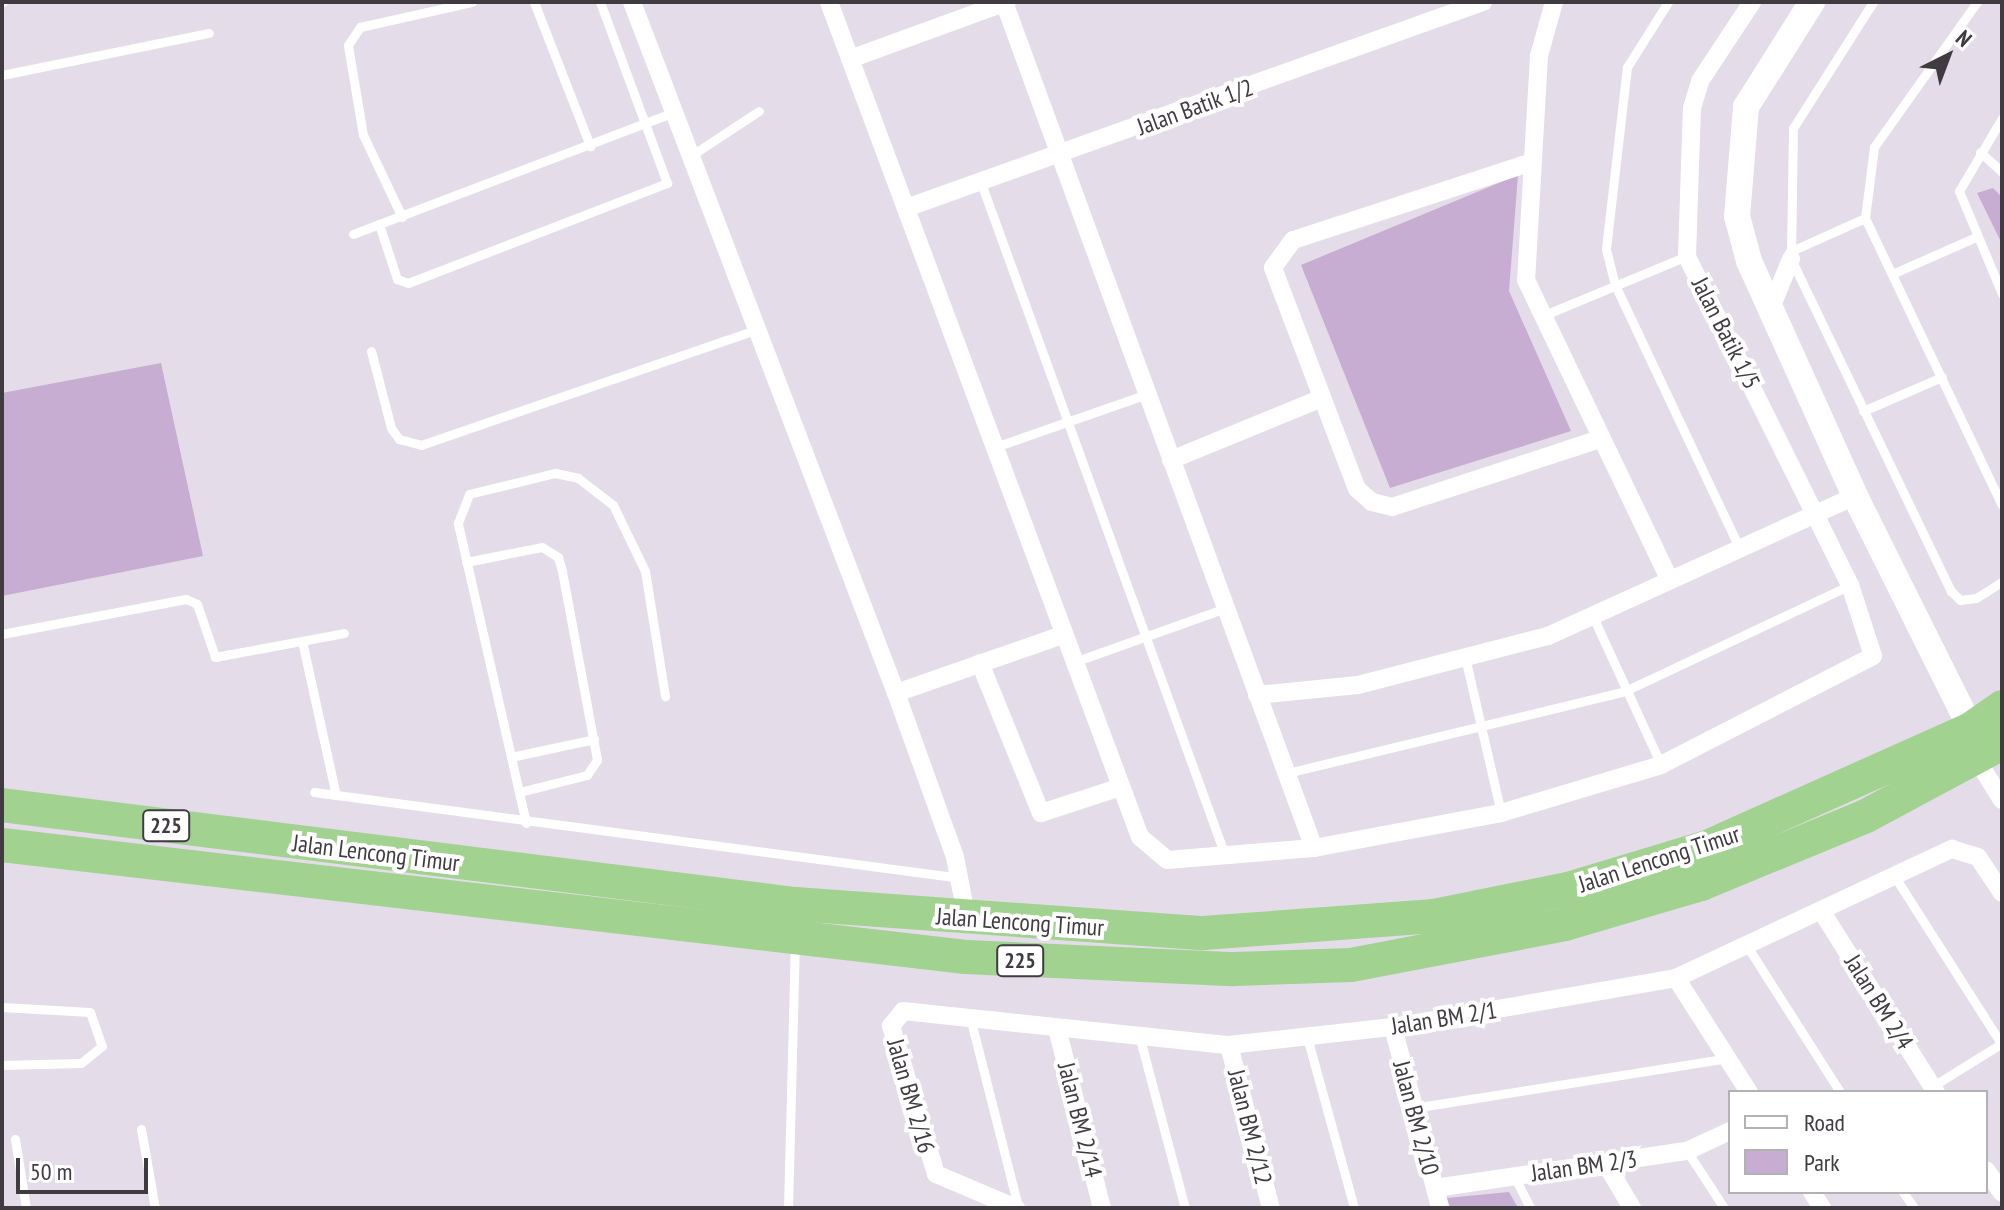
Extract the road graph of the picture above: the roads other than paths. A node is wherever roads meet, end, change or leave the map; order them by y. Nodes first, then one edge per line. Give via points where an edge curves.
1 (472, 2) edge
2 (534, 2) edge
3 (600, 2) edge
4 (632, 2) edge
5 (829, 2) edge
6 (1005, 2) edge
7 (1483, 2) edge
8 (1554, 2) edge
9 (1668, 2) edge
10 (1812, 2) edge
11 (1873, 2) edge
12 (1977, 2) edge
13 (1750, 3) edge
14 (209, 33) dead end
15 (850, 59) junction
16 (2, 75) edge
17 (759, 111) dead end
18 (674, 112) junction
19 (2002, 118) edge
20 (647, 123) junction
21 (590, 146) junction
22 (1980, 152) junction
23 (692, 155) junction
24 (1061, 156) junction
25 (1532, 162) junction
26 (2002, 172) edge
27 (981, 183) junction
28 (906, 208) junction
29 (402, 217) junction
30 (1865, 218) junction
31 (379, 224) junction
32 (353, 234) dead end
33 (1976, 237) junction
34 (1687, 256) junction
35 (1790, 256) junction
36 (1892, 274) junction
37 (1615, 285) junction
38 (2002, 294) edge
39 (1771, 308) junction
40 (1539, 317) junction
41 (757, 329) junction
42 (371, 351) dead end
43 (1942, 377) junction
44 (1147, 394) junction
45 (1320, 399) junction
46 (1863, 411) junction
47 (1066, 423) junction
48 (1597, 440) junction
49 (994, 448) junction
50 (1171, 460) junction
51 (1855, 496) junction
52 (2002, 505) edge
53 (1816, 514) junction
54 (1739, 547) junction
55 (466, 562) junction
56 (1670, 580) junction
57 (2002, 582) edge
58 (1850, 585) junction
59 (1226, 608) junction
60 (1594, 619) junction
61 (344, 633) dead end
62 (2, 634) edge
63 (1149, 634) junction
64 (1063, 635) junction
65 (302, 641) junction
66 (1465, 657) junction
67 (1074, 662) junction
68 (980, 663) junction
69 (1625, 691) junction
70 (896, 693) junction
71 (1257, 695) junction
72 (665, 696) dead end
73 (2002, 707) edge
74 (1480, 730) junction
75 (594, 739) junction
76 (1983, 744) edge
77 (511, 757) junction
78 (1661, 765) junction
79 (1286, 773) junction
80 (1121, 787) junction
81 (314, 792) dead end
82 (520, 792) junction
83 (336, 795) junction
84 (2002, 800) edge
85 (2, 805) edge
86 (1501, 813) junction
87 (526, 823) junction
88 (2, 845) edge
89 (1314, 848) junction
90 (1226, 858) junction
91 (1895, 877) junction
92 (961, 878) junction
93 (2002, 893) edge
94 (1822, 912) junction
95 (967, 920) junction
96 (795, 936) junction
97 (1747, 946) junction
98 (1676, 978) junction
99 (2, 1007) edge
100 (894, 1017) joint
101 (971, 1021) junction
102 (1393, 1027) junction
103 (1058, 1032) junction
104 (1307, 1037) junction
105 (1140, 1039) junction
106 (2002, 1044) edge
107 (1229, 1045) junction
108 (1728, 1058) junction
109 (2, 1065) edge
110 (1934, 1089) edge
111 (1748, 1090) edge
112 (1839, 1090) edge
113 (1413, 1108) junction
114 (141, 1129) dead end
115 (1728, 1132) edge
116 (15, 1139) dead end
117 (1687, 1151) junction
118 (1606, 1164) junction
119 (1988, 1173) edge
120 (1514, 1176) junction
121 (1435, 1188) junction
122 (2002, 1193) edge
123 (26, 1208) edge
124 (155, 1208) edge
125 (788, 1208) edge
126 (1017, 1208) edge
127 (1102, 1208) edge
128 (1185, 1208) edge
129 (1271, 1208) edge
130 (1354, 1208) edge
131 (1440, 1208) edge
132 (1530, 1208) edge
133 (1632, 1208) edge
134 (1724, 1208) edge

1 - 29 lane via 360,27 348,45 363,135
2 - 21 lane
3 - 20 lane
4 - 18 street
5 - 15 street
6 - 15 street
6 - 24 street
7 - 24 street, Jalan Batik 1/2
8 - 25 street via 1539,56
9 - 37 lane via 1635,51 1623,85 1607,233
10 - 39 street via 1746,107 1737,216
11 - 35 lane via 1793,128
12 - 30 lane via 1874,147
13 - 34 street, Jalan Batik 1/5 via 1700,81 1692,108
14 - 16 lane
15 - 28 street
17 - 23 lane
18 - 20 lane
18 - 23 street
19 - 22 lane
20 - 21 lane
20 - 31 lane via 669,177 662,187 429,276 397,279
21 - 29 lane
22 - 26 lane
22 - 33 lane via 1959,191
23 - 41 street
24 - 27 street, Jalan Batik 1/2
24 - 44 street
25 - 40 street via 1526,280
25 - 45 street via 1293,240 1279,252 1273,268
27 - 28 street, Jalan Batik 1/2
27 - 47 lane
28 - 49 street
29 - 31 lane
30 - 35 lane
30 - 36 lane
31 - 32 lane
33 - 36 lane
33 - 38 lane
34 - 37 lane
34 - 53 street, Jalan Batik 1/5
35 - 39 street
35 - 46 lane
36 - 43 lane
37 - 40 lane
37 - 54 lane
39 - 51 street
40 - 48 street
41 - 42 lane via 421,445 399,439 391,428
41 - 70 street
43 - 46 lane
43 - 52 lane
44 - 47 lane
44 - 50 street
45 - 48 street via 1357,489 1392,507
45 - 50 street
46 - 57 lane via 1951,591 1960,600 1976,598
47 - 49 lane
47 - 63 lane
48 - 56 street
49 - 64 street
50 - 59 street
51 - 53 street
51 - 76 street
53 - 54 street
53 - 58 street, Jalan Batik 1/5
54 - 56 street
55 - 72 lane via 458,510 469,494 555,473 593,487 630,533 645,571
55 - 75 lane via 542,547 558,557
55 - 77 lane
56 - 60 street
58 - 69 lane
58 - 78 street, Jalan Batik 1/5 via 1873,656
59 - 63 lane
59 - 71 street
60 - 66 street
60 - 69 lane
61 - 65 lane
62 - 65 lane via 186,599 197,604 215,657
63 - 67 lane
63 - 90 lane
64 - 67 street
64 - 68 street
65 - 83 lane
66 - 71 street via 1358,685
66 - 74 lane
67 - 80 street
68 - 70 street
68 - 80 street via 1041,813
69 - 74 lane
69 - 78 lane
70 - 92 street
71 - 79 street
73 - 76 highway, Jalan Lencong Timur / 225
74 - 79 lane
74 - 86 lane
75 - 77 lane
75 - 82 lane via 597,760 587,775
76 - 84 street
76 - 95 highway, Jalan Lencong Timur / 225 via 1705,848 1568,889 1434,916 1203,933
76 - 96 highway, Jalan Lencong Timur / 225 via 1866,816 1701,884 1565,924 1394,958 1234,969 1086,966
77 - 82 lane
78 - 86 street
79 - 89 street
80 - 90 street via 1153,853 1167,860
81 - 83 lane
82 - 87 lane
83 - 87 lane
85 - 95 highway, Jalan Lencong Timur / 225
86 - 89 street
87 - 92 lane
88 - 96 highway, Jalan Lencong Timur / 225
89 - 90 street
91 - 93 street, Jalan BM 2/1 via 1967,849
91 - 94 street, Jalan BM 2/1
91 - 106 lane
92 - 95 street
94 - 97 street, Jalan BM 2/1
94 - 110 street, Jalan BM 2/4
96 - 125 lane
97 - 98 street, Jalan BM 2/1
97 - 112 lane
98 - 102 street, Jalan BM 2/1
98 - 108 street
99 - 109 lane via 90,1012 102,1046 81,1063
100 - 101 street, Jalan BM 2/1 via 903,1011
100 - 126 street, Jalan BM 2/16 via 891,1026 936,1174
101 - 103 street, Jalan BM 2/1
101 - 126 lane
102 - 104 street, Jalan BM 2/1
102 - 113 street, Jalan BM 2/10
103 - 105 street, Jalan BM 2/1
103 - 127 street, Jalan BM 2/14
104 - 107 street, Jalan BM 2/1
104 - 130 lane
105 - 107 street, Jalan BM 2/1
105 - 128 lane
106 - 110 lane
107 - 129 street, Jalan BM 2/12
108 - 111 street
108 - 113 lane
113 - 121 street, Jalan BM 2/10
114 - 124 lane
115 - 117 street, Jalan BM 2/3
116 - 123 lane
117 - 118 street, Jalan BM 2/3
117 - 134 lane
118 - 120 street, Jalan BM 2/3
118 - 133 street
119 - 122 street
120 - 121 street, Jalan BM 2/3
120 - 132 lane
121 - 131 street, Jalan BM 2/10

